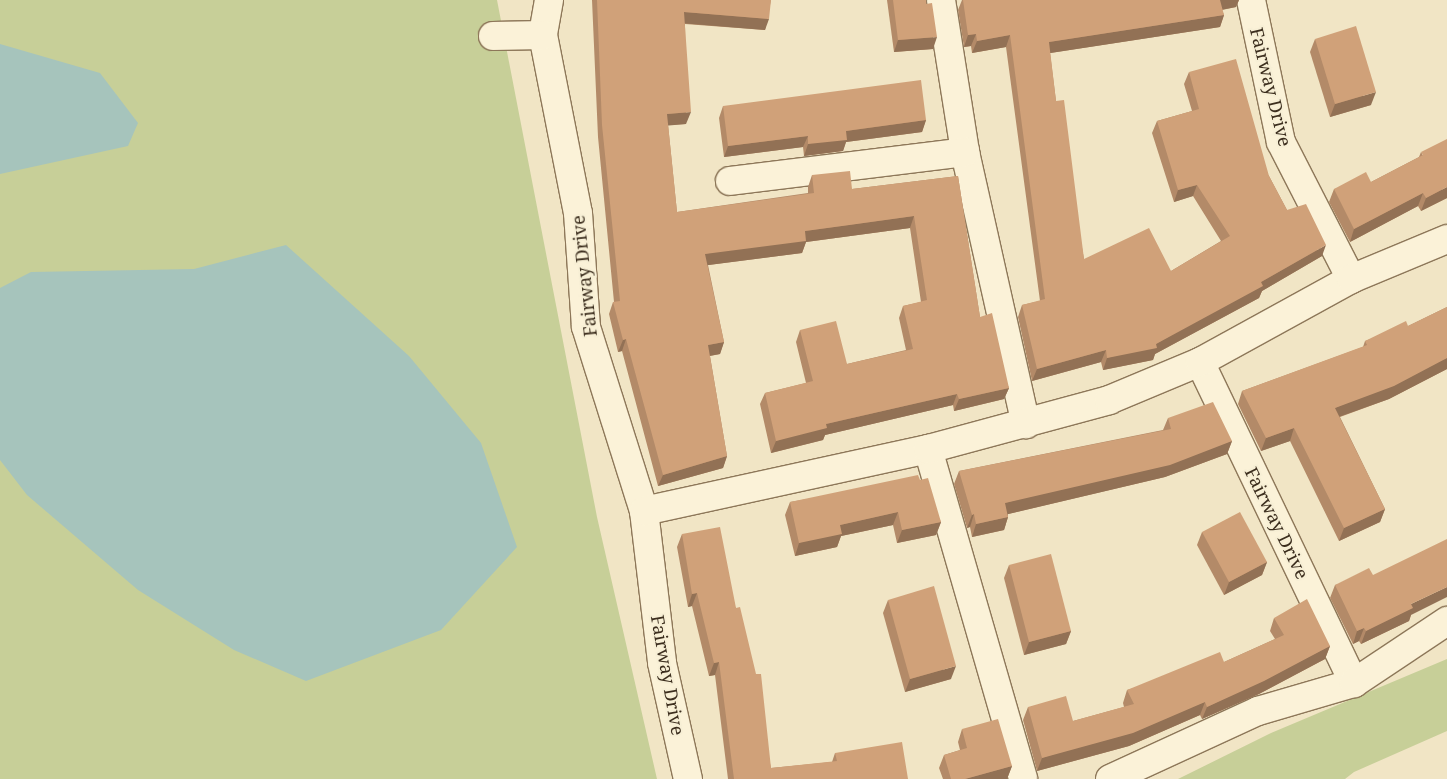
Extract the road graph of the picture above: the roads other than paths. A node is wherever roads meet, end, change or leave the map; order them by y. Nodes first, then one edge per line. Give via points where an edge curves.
1 (549, 0) edge
2 (941, 0) edge
3 (1251, 0) edge
4 (543, 35) junction
5 (493, 36) dead end
6 (965, 152) junction
7 (730, 181) dead end
8 (1447, 240) edge
9 (1351, 279) junction
10 (1200, 362) junction
11 (1026, 424) junction
12 (928, 449) junction
13 (644, 512) junction
14 (1447, 621) edge
15 (1354, 683) junction
16 (688, 779) edge
17 (1023, 779) edge
18 (1110, 779) edge

1 - 4 street, Fairway Drive
2 - 6 street
3 - 9 street, Fairway Drive via 1281,142
4 - 5 street
4 - 13 street, Fairway Drive via 578,213 586,327
6 - 7 street
6 - 11 street
8 - 9 street
9 - 10 street
10 - 11 street via 1109,400
10 - 15 street, Fairway Drive
11 - 12 street
12 - 13 street
12 - 17 street
13 - 16 street, Fairway Drive via 662,663
14 - 15 street
15 - 18 street via 1258,711

